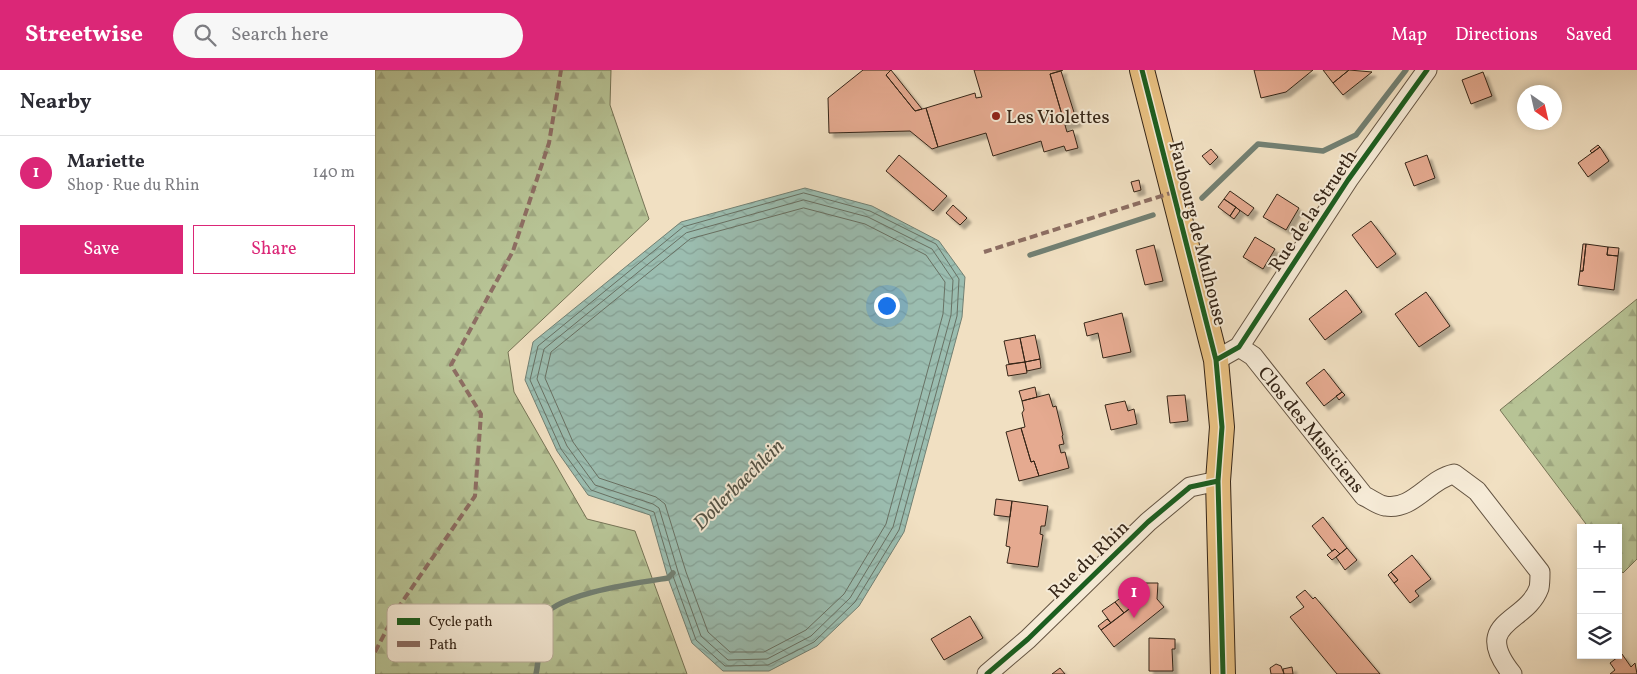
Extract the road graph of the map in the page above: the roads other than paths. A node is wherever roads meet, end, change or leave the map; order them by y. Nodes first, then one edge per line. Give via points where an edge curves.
1 (1143, 70) edge
2 (1427, 70) edge
3 (1239, 347) junction
4 (1216, 360) junction
5 (1218, 481) junction
6 (987, 674) edge
7 (1223, 674) edge
8 (1512, 674) edge

1 - 4 main road, Faubourg de Mulhouse
2 - 3 street, Rue de la Strueth via 1349,180
3 - 4 street, Rue de la Strueth
3 - 8 street, Clos des Musiciens via 1253,356 1364,496 1384,506 1401,506 1443,476 1454,474 1477,491 1540,572 1539,587 1534,597 1500,630 1497,644 1500,659
4 - 5 main road, Faubourg de Mulhouse via 1221,427
5 - 6 street, Rue du Rhin via 1190,487 1148,522 1028,639
5 - 7 main road, Faubourg de Mulhouse

